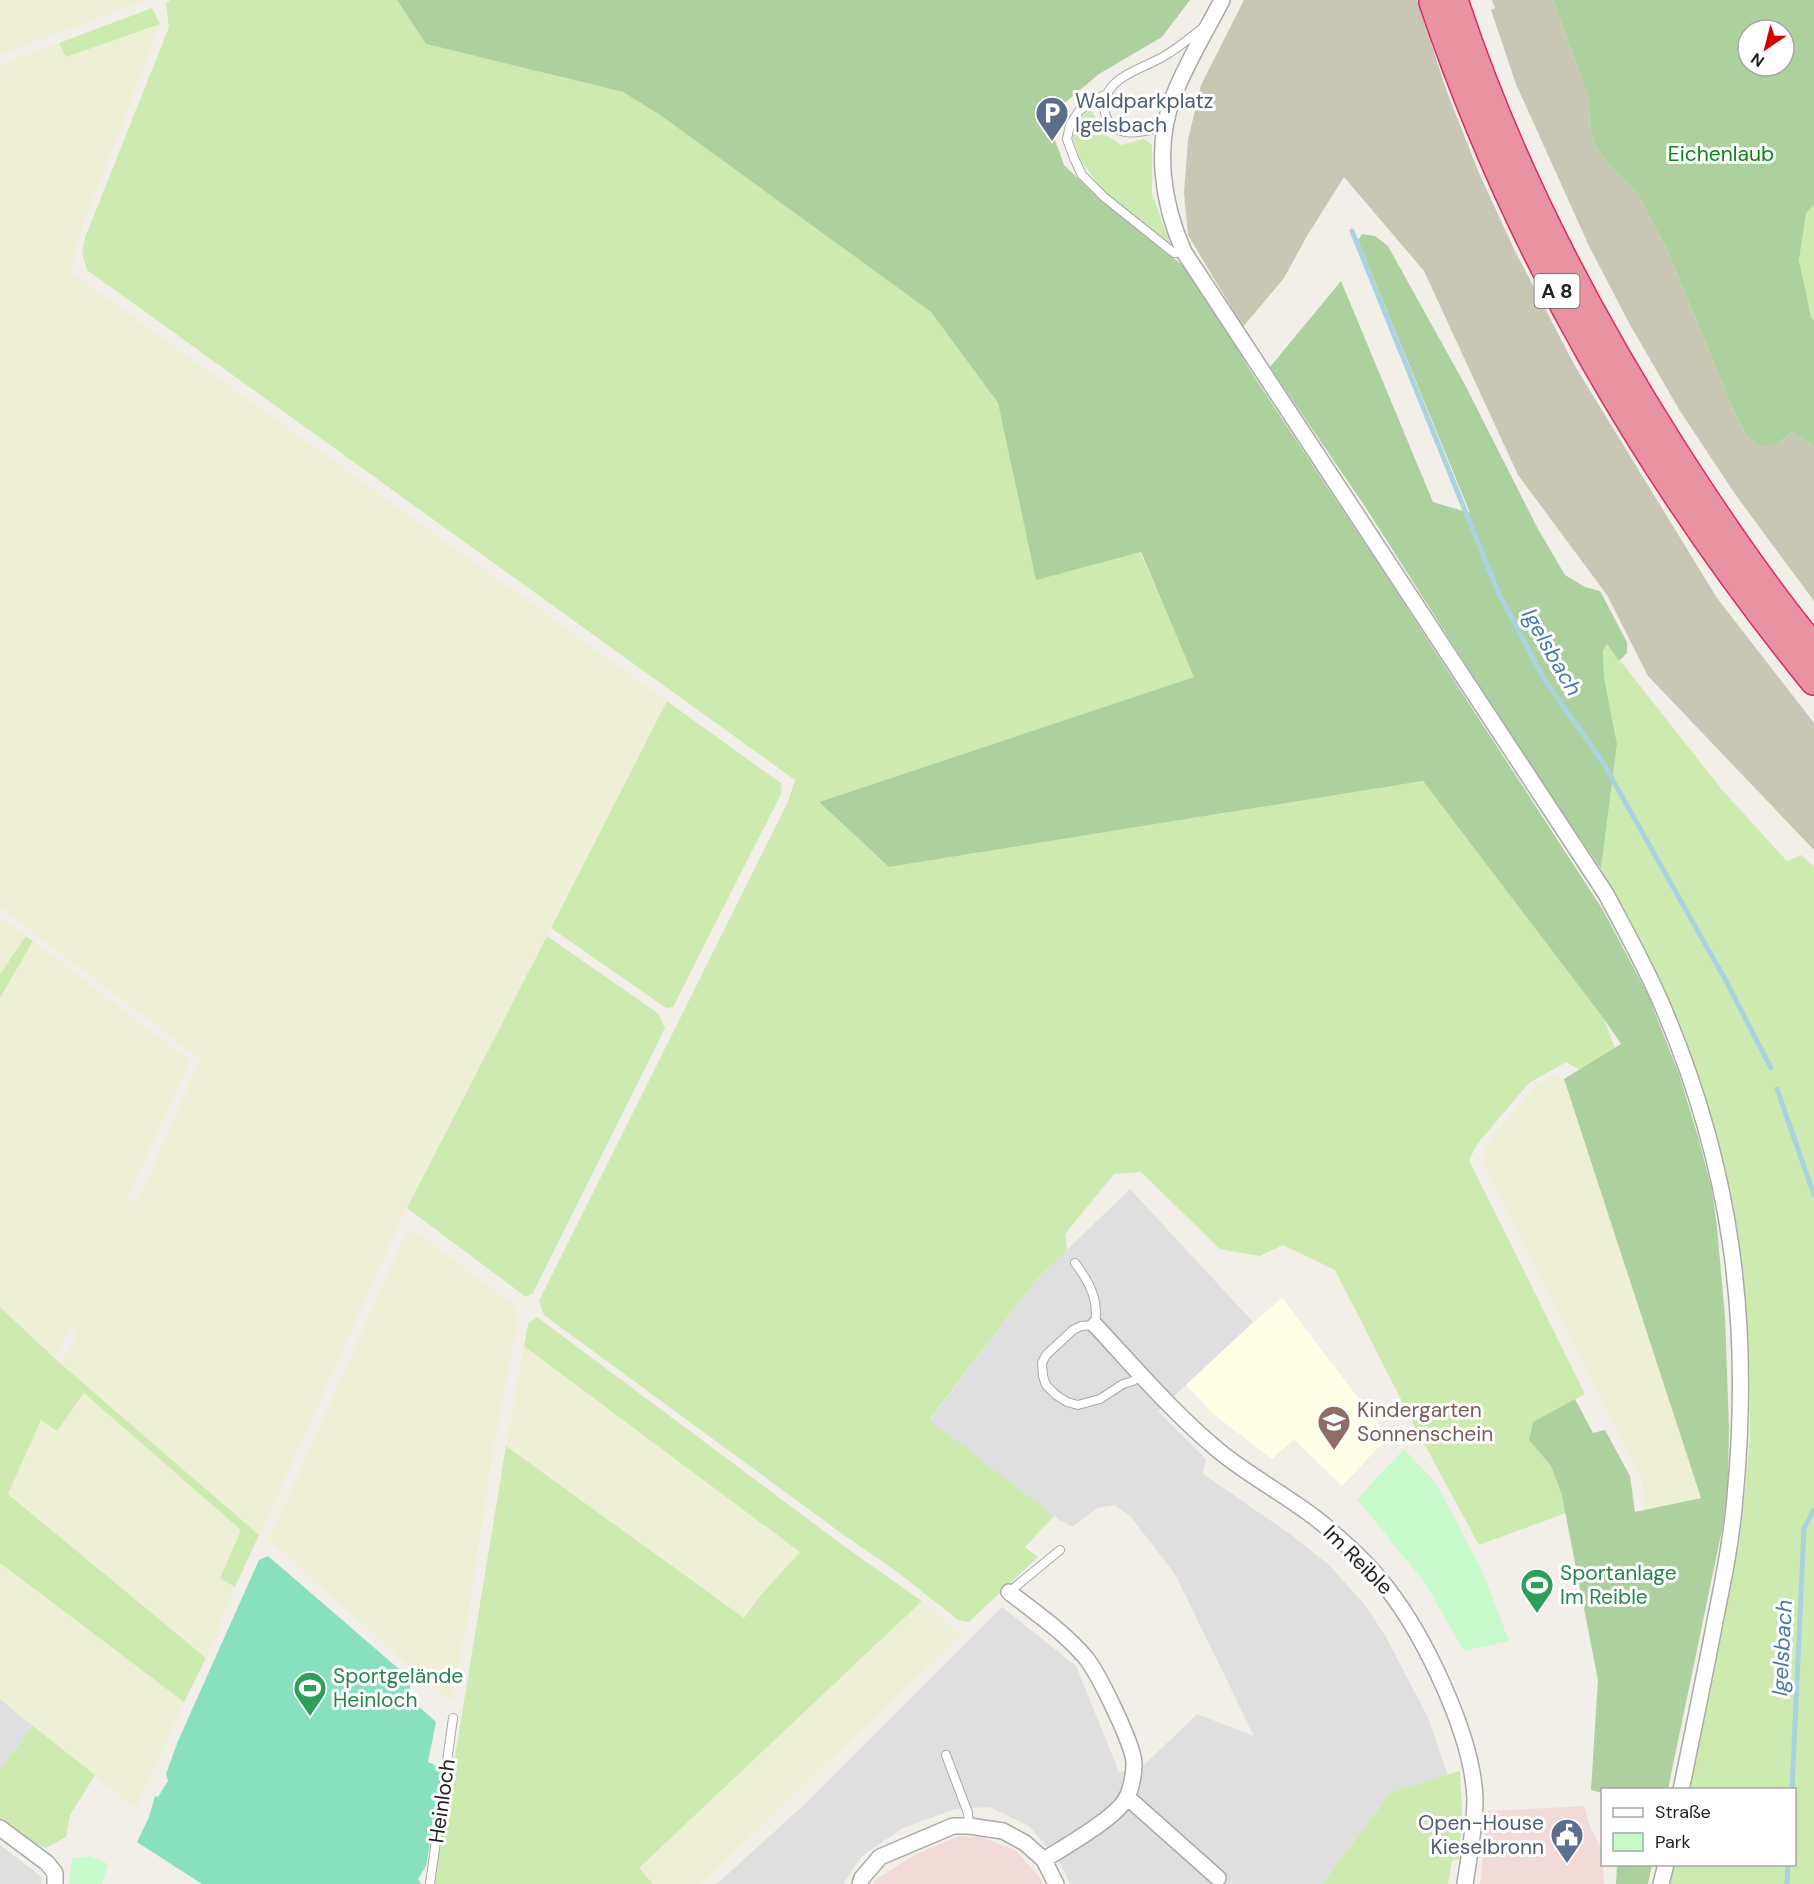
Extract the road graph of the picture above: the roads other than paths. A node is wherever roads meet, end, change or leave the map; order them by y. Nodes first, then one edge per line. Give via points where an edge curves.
1 (1222, 0) edge
2 (1443, 1) edge
3 (1209, 24) junction
4 (1105, 95) junction
5 (1165, 127) junction
6 (1184, 252) junction
7 (1814, 648) edge
8 (1814, 681) edge
9 (1075, 1263) dead end
10 (1095, 1325) junction
11 (1142, 1375) junction
12 (1060, 1550) dead end
13 (1009, 1593) joint
14 (453, 1718) dead end
15 (946, 1755) dead end
16 (1681, 1788) edge
17 (1127, 1797) junction
18 (969, 1826) junction
19 (0, 1828) edge
20 (1044, 1860) junction
21 (1666, 1866) edge
22 (1218, 1878) dead end
23 (55, 1884) edge
24 (430, 1884) edge
25 (860, 1884) edge
26 (1056, 1884) edge
27 (1465, 1884) edge
28 (1661, 1884) edge

1 - 3 street
2 - 7 highway, A 8 via 1475,61 1525,181 1609,344 1738,548
2 - 8 highway, A 8 via 1456,68 1489,149 1591,354 1716,553
3 - 4 lane via 1164,56 1114,84
3 - 5 street via 1173,96
4 - 5 lane via 1109,123 1119,131 1131,133
4 - 6 lane via 1092,100 1070,125 1067,139 1082,175 1174,253
5 - 6 street via 1162,164 1166,202
6 - 16 street via 1606,894 1658,997 1698,1101 1732,1244 1741,1362 1741,1423 1725,1572
9 - 10 lane via 1087,1279 1097,1309
10 - 11 street, Im Reible
10 - 11 lane via 1073,1330 1046,1355 1042,1363 1046,1385 1067,1402 1078,1405 1100,1399
11 - 27 street, Im Reible via 1220,1451 1322,1523 1397,1601 1456,1715 1471,1768 1475,1798
12 - 13 lane
13 - 17 street via 1057,1629 1086,1659 1109,1699 1131,1753 1134,1764
14 - 24 lane, Heinloch
15 - 18 lane via 968,1813
17 - 20 street via 1111,1816
17 - 22 street
18 - 20 street via 1003,1831
18 - 25 street via 953,1826 880,1857
19 - 23 street via 47,1863 55,1873
20 - 26 street
21 - 28 street

